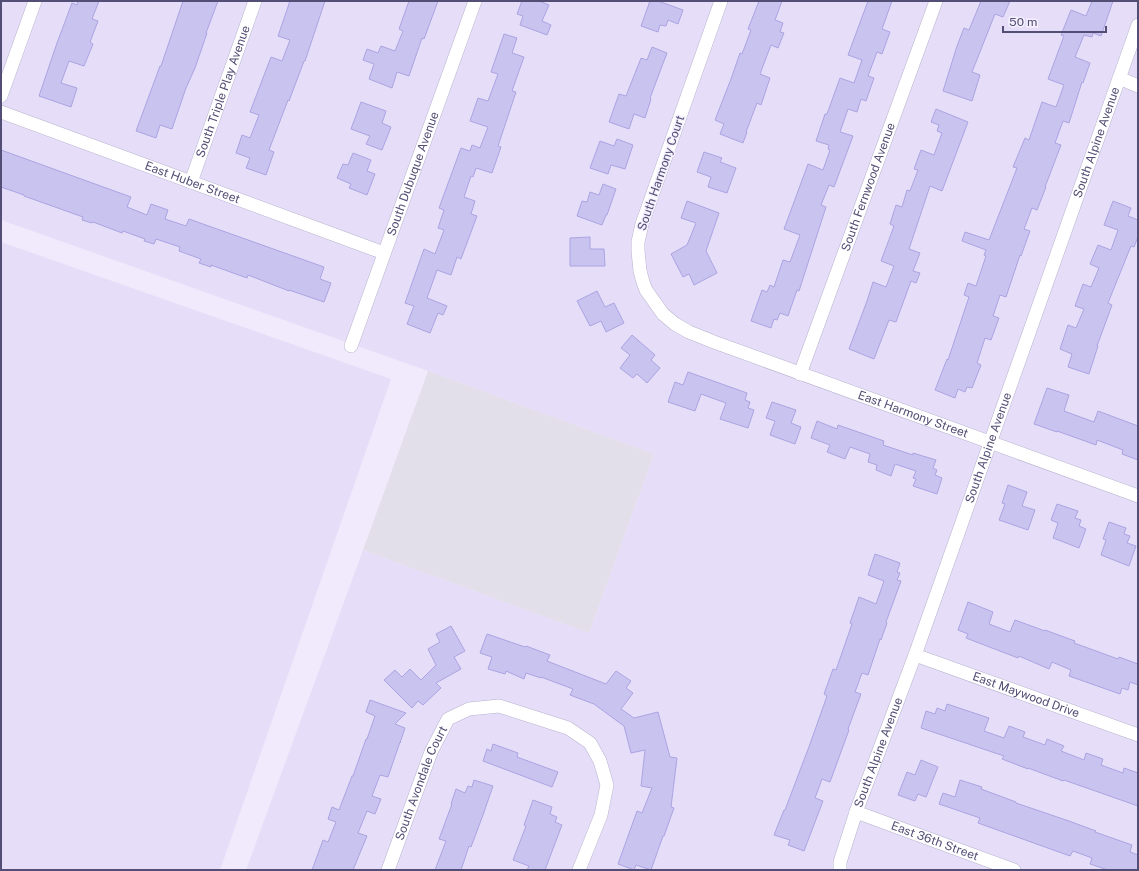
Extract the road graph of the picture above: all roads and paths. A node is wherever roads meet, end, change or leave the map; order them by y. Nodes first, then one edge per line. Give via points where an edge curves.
1 (35, 1) edge
2 (255, 1) edge
3 (475, 1) edge
4 (721, 1) edge
5 (936, 1) edge
6 (1138, 25) edge
7 (1119, 78) junction
8 (1138, 86) edge
9 (1, 96) edge
10 (1, 112) edge
11 (191, 182) junction
12 (384, 253) junction
13 (351, 346) dead end
14 (800, 374) junction
15 (990, 442) junction
16 (1138, 496) edge
17 (914, 655) junction
18 (1138, 735) edge
19 (856, 812) junction
20 (388, 870) edge
21 (579, 870) edge
22 (840, 870) edge
23 (1014, 870) edge

1 - 9 street
2 - 11 street, South Triple Play Avenue
3 - 12 street, South Dubuque Avenue
4 - 14 street, South Harmony Court via 642,224 638,242 642,282 663,314 684,330
5 - 14 street, South Fernwood Avenue
6 - 7 street, South Alpine Avenue
7 - 8 street
7 - 15 street, South Alpine Avenue
10 - 11 street, East Huber Street
11 - 12 street, East Huber Street
12 - 13 street, South Dubuque Avenue
14 - 15 street, East Harmony Street
15 - 16 street, East Harmony Street
15 - 17 street, South Alpine Avenue
17 - 18 street, East Maywood Drive
17 - 19 street, South Alpine Avenue
19 - 22 street, South Alpine Avenue via 840,862
19 - 23 street, East 36th Street
20 - 21 street, South Avondale Court via 431,752 448,719 469,709 499,706 568,728 590,743 600,761 607,785 601,815

